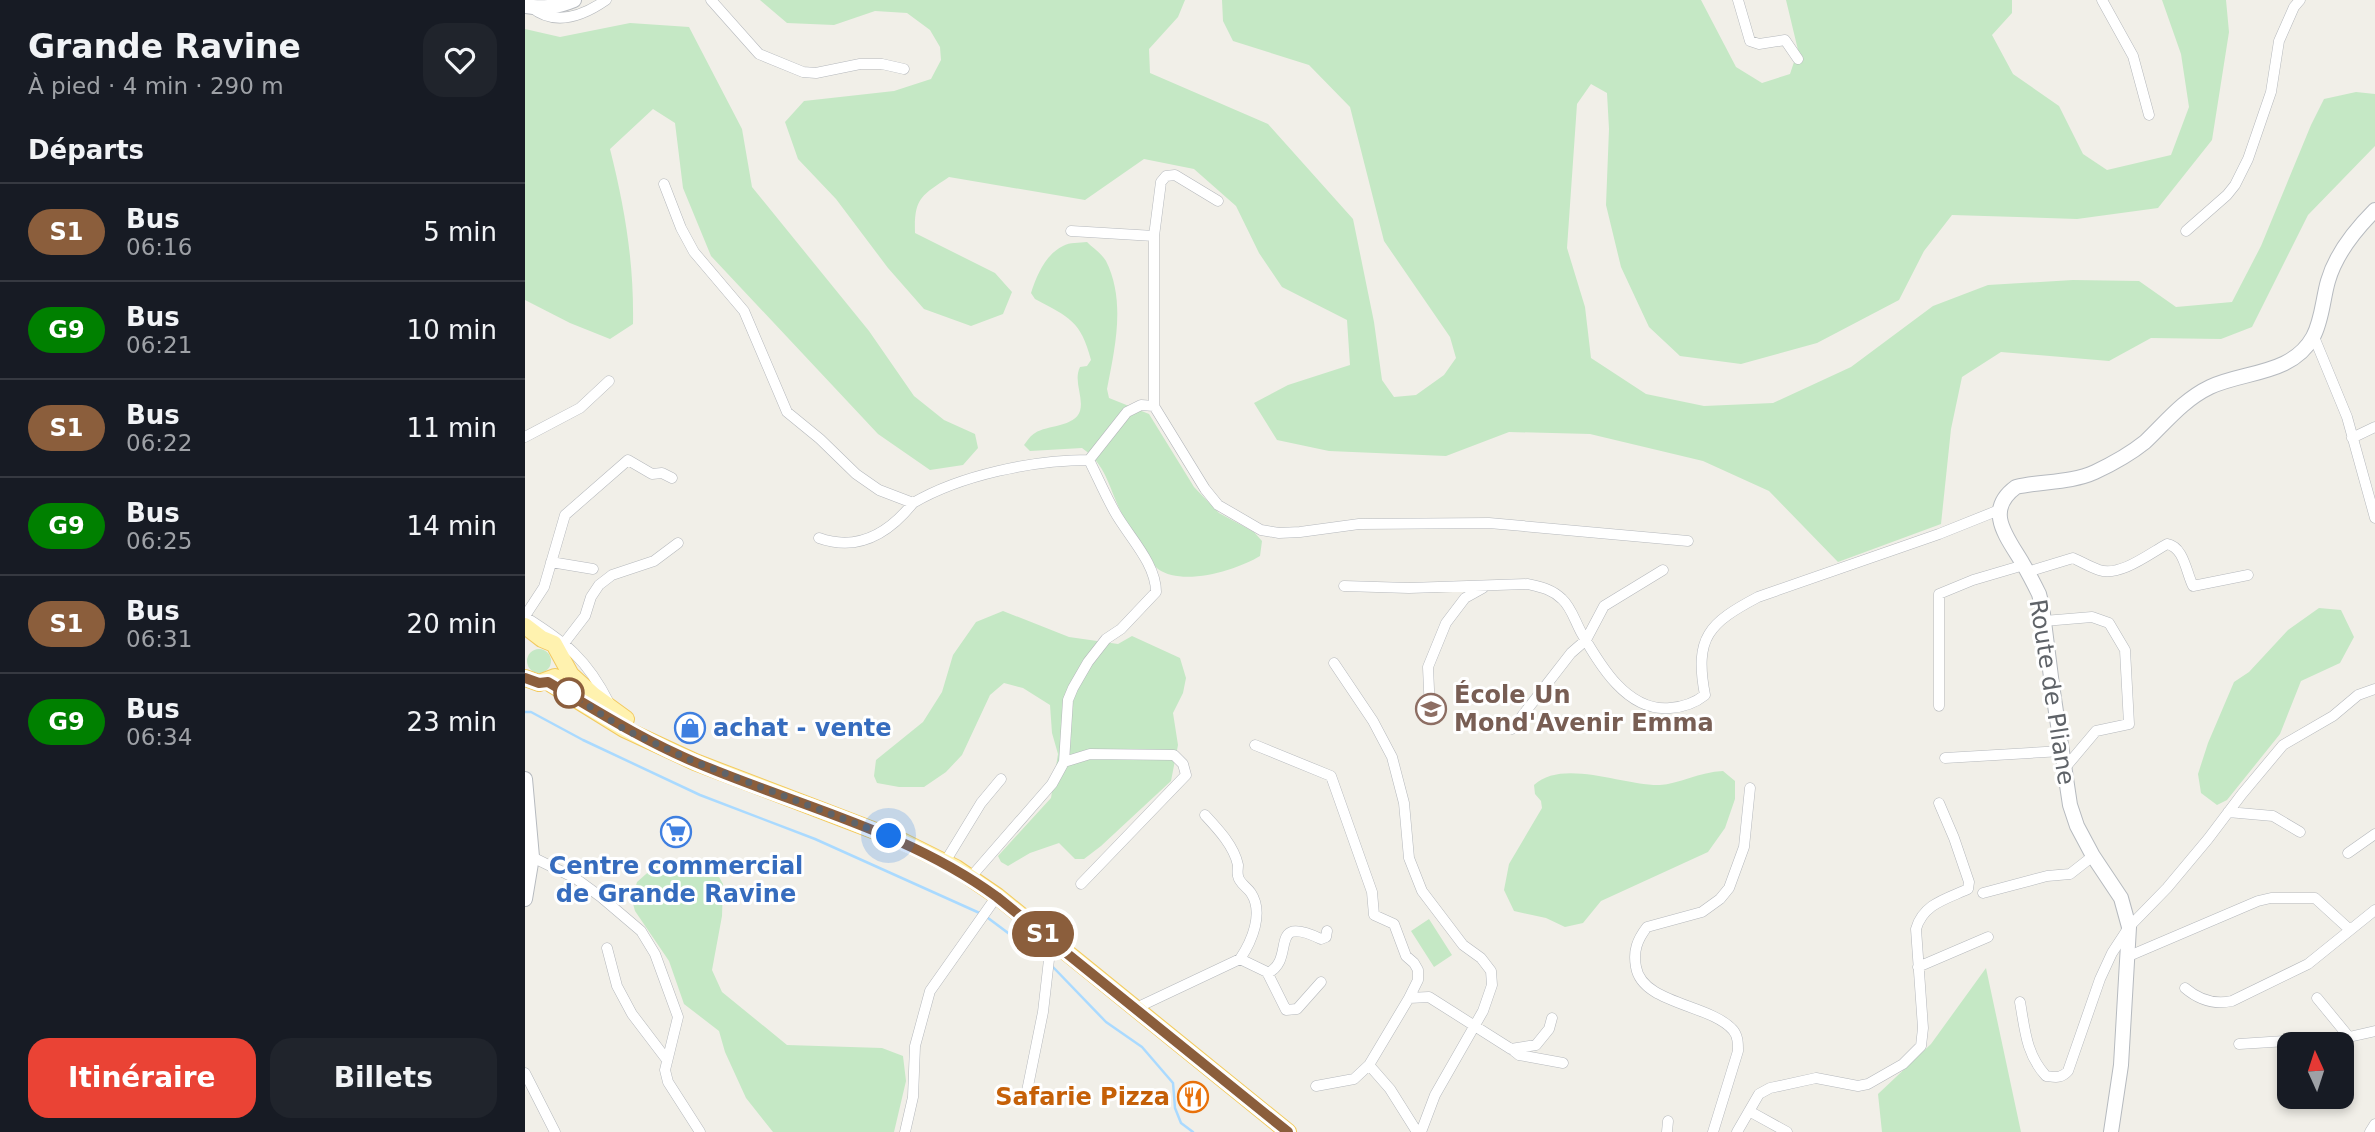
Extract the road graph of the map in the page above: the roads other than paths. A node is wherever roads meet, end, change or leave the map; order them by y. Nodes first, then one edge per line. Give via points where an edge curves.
1 (574, 0) edge
2 (606, 0) edge
3 (711, 0) edge
4 (1738, 0) edge
5 (2102, 0) edge
6 (2298, 1) edge
7 (528, 7) edge
8 (1798, 59) dead end
9 (904, 69) dead end
10 (2150, 115) dead end
11 (664, 184) dead end
12 (1218, 201) dead end
13 (2375, 210) edge
14 (1071, 231) dead end
15 (2186, 231) dead end
16 (1154, 236) junction
17 (2313, 337) junction
18 (609, 381) dead end
19 (1154, 406) junction
20 (2375, 427) edge
21 (525, 437) edge
22 (2352, 438) junction
23 (1089, 460) junction
24 (673, 478) dead end
25 (913, 503) junction
26 (1999, 510) junction
27 (2375, 518) edge
28 (819, 538) dead end
29 (1688, 541) dead end
30 (678, 543) dead end
31 (551, 562) junction
32 (2026, 568) junction
33 (593, 569) dead end
34 (1663, 570) dead end
35 (2248, 575) dead end
36 (1344, 586) dead end
37 (1487, 586) junction
38 (525, 616) edge
39 (2044, 621) junction
40 (525, 626) edge
41 (543, 639) junction
42 (1586, 640) junction
43 (565, 642) junction
44 (525, 645) edge
45 (562, 660) junction
46 (1333, 663) dead end
47 (534, 684) edge
48 (2375, 689) edge
49 (1939, 706) dead end
50 (613, 709) junction
51 (1430, 712) dead end
52 (1512, 729) dead end
53 (642, 736) junction
54 (1255, 745) dead end
55 (2062, 751) junction
56 (1945, 758) dead end
57 (1064, 762) junction
58 (2064, 769) junction
59 (525, 779) edge
60 (1001, 779) dead end
61 (1750, 788) dead end
62 (1939, 803) dead end
63 (2228, 812) junction
64 (1205, 816) dead end
65 (2300, 832) dead end
66 (2375, 834) edge
67 (2348, 853) dead end
68 (2093, 856) junction
69 (532, 857) junction
70 (945, 862) junction
71 (970, 877) junction
72 (1081, 884) dead end
73 (1983, 893) dead end
74 (997, 897) junction
75 (525, 899) edge
76 (2375, 910) edge
77 (2129, 927) junction
78 (2349, 929) junction
79 (1327, 932) dead end
80 (1988, 937) dead end
81 (1051, 942) junction
82 (607, 948) dead end
83 (2129, 956) junction
84 (1240, 959) junction
85 (1918, 967) junction
86 (1268, 973) junction
87 (1321, 982) dead end
88 (2185, 988) dead end
89 (1409, 998) junction
90 (2317, 998) dead end
91 (2020, 1002) dead end
92 (1134, 1009) junction
93 (1552, 1018) dead end
94 (1473, 1024) junction
95 (2375, 1031) edge
96 (2345, 1032) edge
97 (2354, 1036) edge
98 (2277, 1042) edge
99 (2239, 1044) dead end
100 (1511, 1049) junction
101 (667, 1060) junction
102 (1563, 1063) dead end
103 (1369, 1065) junction
104 (525, 1073) edge
105 (1316, 1086) dead end
106 (1025, 1096) dead end
107 (1749, 1111) junction
108 (2375, 1124) edge
109 (555, 1132) edge
110 (701, 1132) edge
111 (905, 1132) edge
112 (1288, 1132) edge
113 (1419, 1132) edge
114 (1713, 1132) edge
115 (1737, 1132) edge
116 (1787, 1132) edge
117 (2111, 1132) edge
118 (2370, 1132) edge

1 - 7 street via 557,7
2 - 7 street via 589,12 559,19 541,16
3 - 9 street via 759,54 803,72 860,64
4 - 8 street via 1751,41 1785,40
5 - 10 street via 2133,56
6 - 15 street via 2279,41 2271,92 2248,159 2227,195
11 - 25 street via 694,252 744,312 787,412 879,491
12 - 16 street via 1175,175 1166,176 1161,182
13 - 17 street via 2342,249
14 - 16 street
16 - 19 street
17 - 22 street
17 - 26 street via 2287,363 2212,386 2191,398 2128,454 2093,473 2016,486 2006,494
18 - 21 street via 580,408
19 - 23 street via 1141,405 1127,412
19 - 29 street via 1205,489 1219,505 1261,530 1300,532 1359,523 1489,523
20 - 22 street
22 - 27 street
23 - 25 street via 1030,465 969,479
23 - 57 street via 1147,562 1156,592 1106,639 1073,688 1068,700
24 - 31 street via 652,474 628,460 565,515
25 - 28 street via 895,523 865,540 841,544
26 - 32 street, Route de Pliane via 2008,540
26 - 42 street via 1787,586 1732,611 1704,640 1700,671 1705,695 1695,703 1659,709 1642,705 1620,688
30 - 43 street via 654,561 612,575 599,585 585,616
31 - 33 street
31 - 38 street via 542,592
32 - 35 street via 2073,558 2102,571 2113,570 2167,544 2179,550 2193,586
32 - 39 street, Route de Pliane via 2039,594
32 - 49 street via 1973,580 1939,594
34 - 42 street via 1604,606
36 - 37 street
37 - 42 street via 1528,584 1551,591 1568,606
37 - 51 street via 1465,597 1446,623 1428,667
38 - 43 street
39 - 55 street, Route de Pliane
39 - 58 street via 2092,617 2109,623 2125,650 2129,724 2096,731
40 - 41 main road
41 - 44 main road
41 - 45 main road via 558,649
42 - 52 street
43 - 50 street via 588,668
45 - 47 main road via 558,673
45 - 50 main road via 571,676
46 - 94 street via 1392,757 1404,803 1409,858 1422,891 1463,945 1491,971 1492,985
47 - 53 main road
48 - 63 street via 2358,695 2333,716 2283,745
50 - 53 main road
53 - 70 main road via 695,762
54 - 89 street via 1331,776 1372,892 1374,915 1394,924 1406,956 1419,970
55 - 56 street
55 - 58 street, Route de Pliane
57 - 71 street via 1052,784
57 - 72 street via 1090,754 1174,755 1186,775
58 - 68 street, Route de Pliane via 2073,816
59 - 69 street
60 - 70 street
61 - 114 street via 1744,847 1729,888 1702,912 1647,927 1635,947 1637,973 1647,987 1703,1011 1733,1031 1738,1041
62 - 85 street via 1969,882 1968,889 1930,906 1919,918
63 - 65 street via 2273,816
63 - 77 street via 2168,888
64 - 84 street via 1223,834 1235,857 1239,879 1255,902 1253,934
66 - 67 street
68 - 73 street via 2070,874
68 - 77 street, Route de Pliane via 2120,898
69 - 75 street
69 - 101 street via 575,878 641,931 655,954 678,1017
70 - 71 main road
71 - 74 main road
74 - 81 main road
74 - 111 street via 930,991 915,1046 913,1097
76 - 78 street
77 - 83 street, Route de Pliane
77 - 91 street via 2105,967 2064,1075 2046,1076 2035,1064
78 - 83 street via 2315,898 2271,898
78 - 88 street via 2318,958 2232,1001 2199,999
79 - 86 street via 1321,939 1301,930 1287,935 1279,964
80 - 85 street
81 - 92 main road
81 - 106 street via 1043,1012
82 - 101 street via 617,986
83 - 117 street, Route de Pliane
84 - 86 street
84 - 92 street
85 - 107 street via 1921,1046 1903,1064 1858,1086 1816,1078 1770,1088 1759,1094
86 - 87 street via 1290,1011 1297,1010
89 - 94 street via 1429,997
89 - 103 street
90 - 96 street
92 - 112 main road
93 - 100 street via 1536,1045
94 - 100 street
94 - 113 street
95 - 97 street
98 - 99 street
100 - 102 street via 1519,1055
101 - 110 street via 668,1082
103 - 105 street via 1354,1079
103 - 113 street
104 - 109 street
107 - 115 street
107 - 116 street
108 - 118 street

